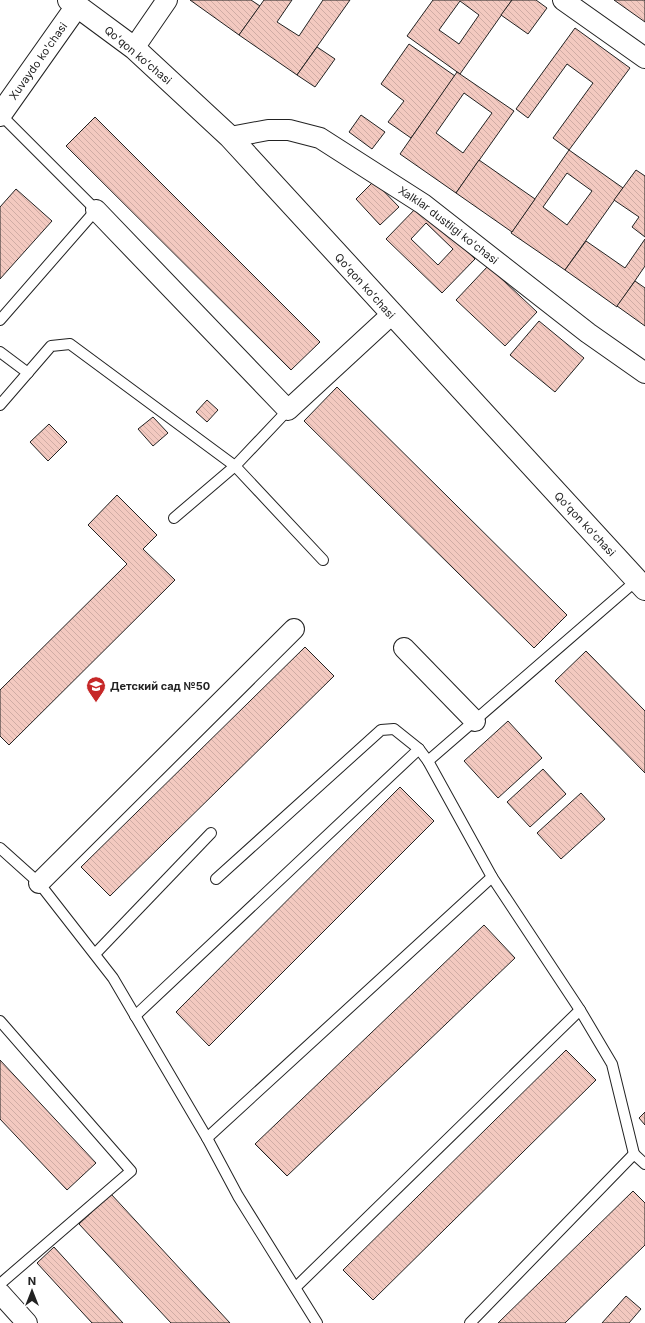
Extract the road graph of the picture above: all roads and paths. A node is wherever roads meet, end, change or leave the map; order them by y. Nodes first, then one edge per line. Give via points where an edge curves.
1 (167, 0) edge
2 (563, 0) edge
3 (73, 3) edge
4 (134, 48) junction
5 (645, 58) edge
6 (0, 115) edge
7 (230, 137) junction
8 (96, 210) junction
9 (391, 314) junction
10 (0, 320) edge
11 (0, 352) edge
12 (28, 373) junction
13 (645, 373) edge
14 (0, 405) edge
15 (288, 410) junction
16 (235, 466) junction
17 (174, 518) dead end
18 (323, 560) dead end
19 (641, 584) edge
20 (294, 629) dead end
21 (404, 648) dead end
22 (475, 721) junction
23 (419, 749) junction
24 (428, 761) junction
25 (212, 833) dead end
26 (0, 848) edge
27 (492, 877) junction
28 (216, 879) dead end
29 (39, 883) junction
30 (95, 954) junction
31 (580, 1010) junction
32 (135, 1016) junction
33 (0, 1021) edge
34 (207, 1138) junction
35 (634, 1154) junction
36 (645, 1164) edge
37 (0, 1284) edge
38 (296, 1286) junction
39 (0, 1293) edge
40 (27, 1323) edge
41 (317, 1323) edge
42 (470, 1323) edge

1 - 4 street
2 - 5 street
3 - 4 street, Qoʻqon koʻchasi
3 - 6 street, Xuvaydo ko'chasi
4 - 7 street, Qoʻqon koʻchasi
6 - 8 lane
7 - 9 street, Qoʻqon koʻchasi
7 - 13 street, Xalklar dustligi ko'chasi via 268,130 289,130 320,138 423,204 588,333
8 - 10 lane
8 - 15 street
9 - 15 street
9 - 19 street, Qoʻqon koʻchasi
11 - 12 lane
12 - 14 lane
12 - 16 lane via 51,346 70,344
15 - 16 lane
16 - 17 lane
16 - 18 lane
19 - 22 lane
20 - 29 street
21 - 22 street
22 - 24 lane
23 - 24 lane
23 - 28 lane via 394,729 381,730
23 - 32 lane
24 - 27 lane
25 - 30 lane
26 - 29 lane
27 - 31 lane
27 - 34 lane
29 - 30 lane
30 - 32 lane via 113,978
31 - 35 lane via 612,1064
31 - 38 lane
32 - 34 lane
33 - 37 lane via 131,1171
34 - 38 lane via 238,1196
35 - 36 lane
35 - 42 lane
38 - 41 lane
39 - 40 street

